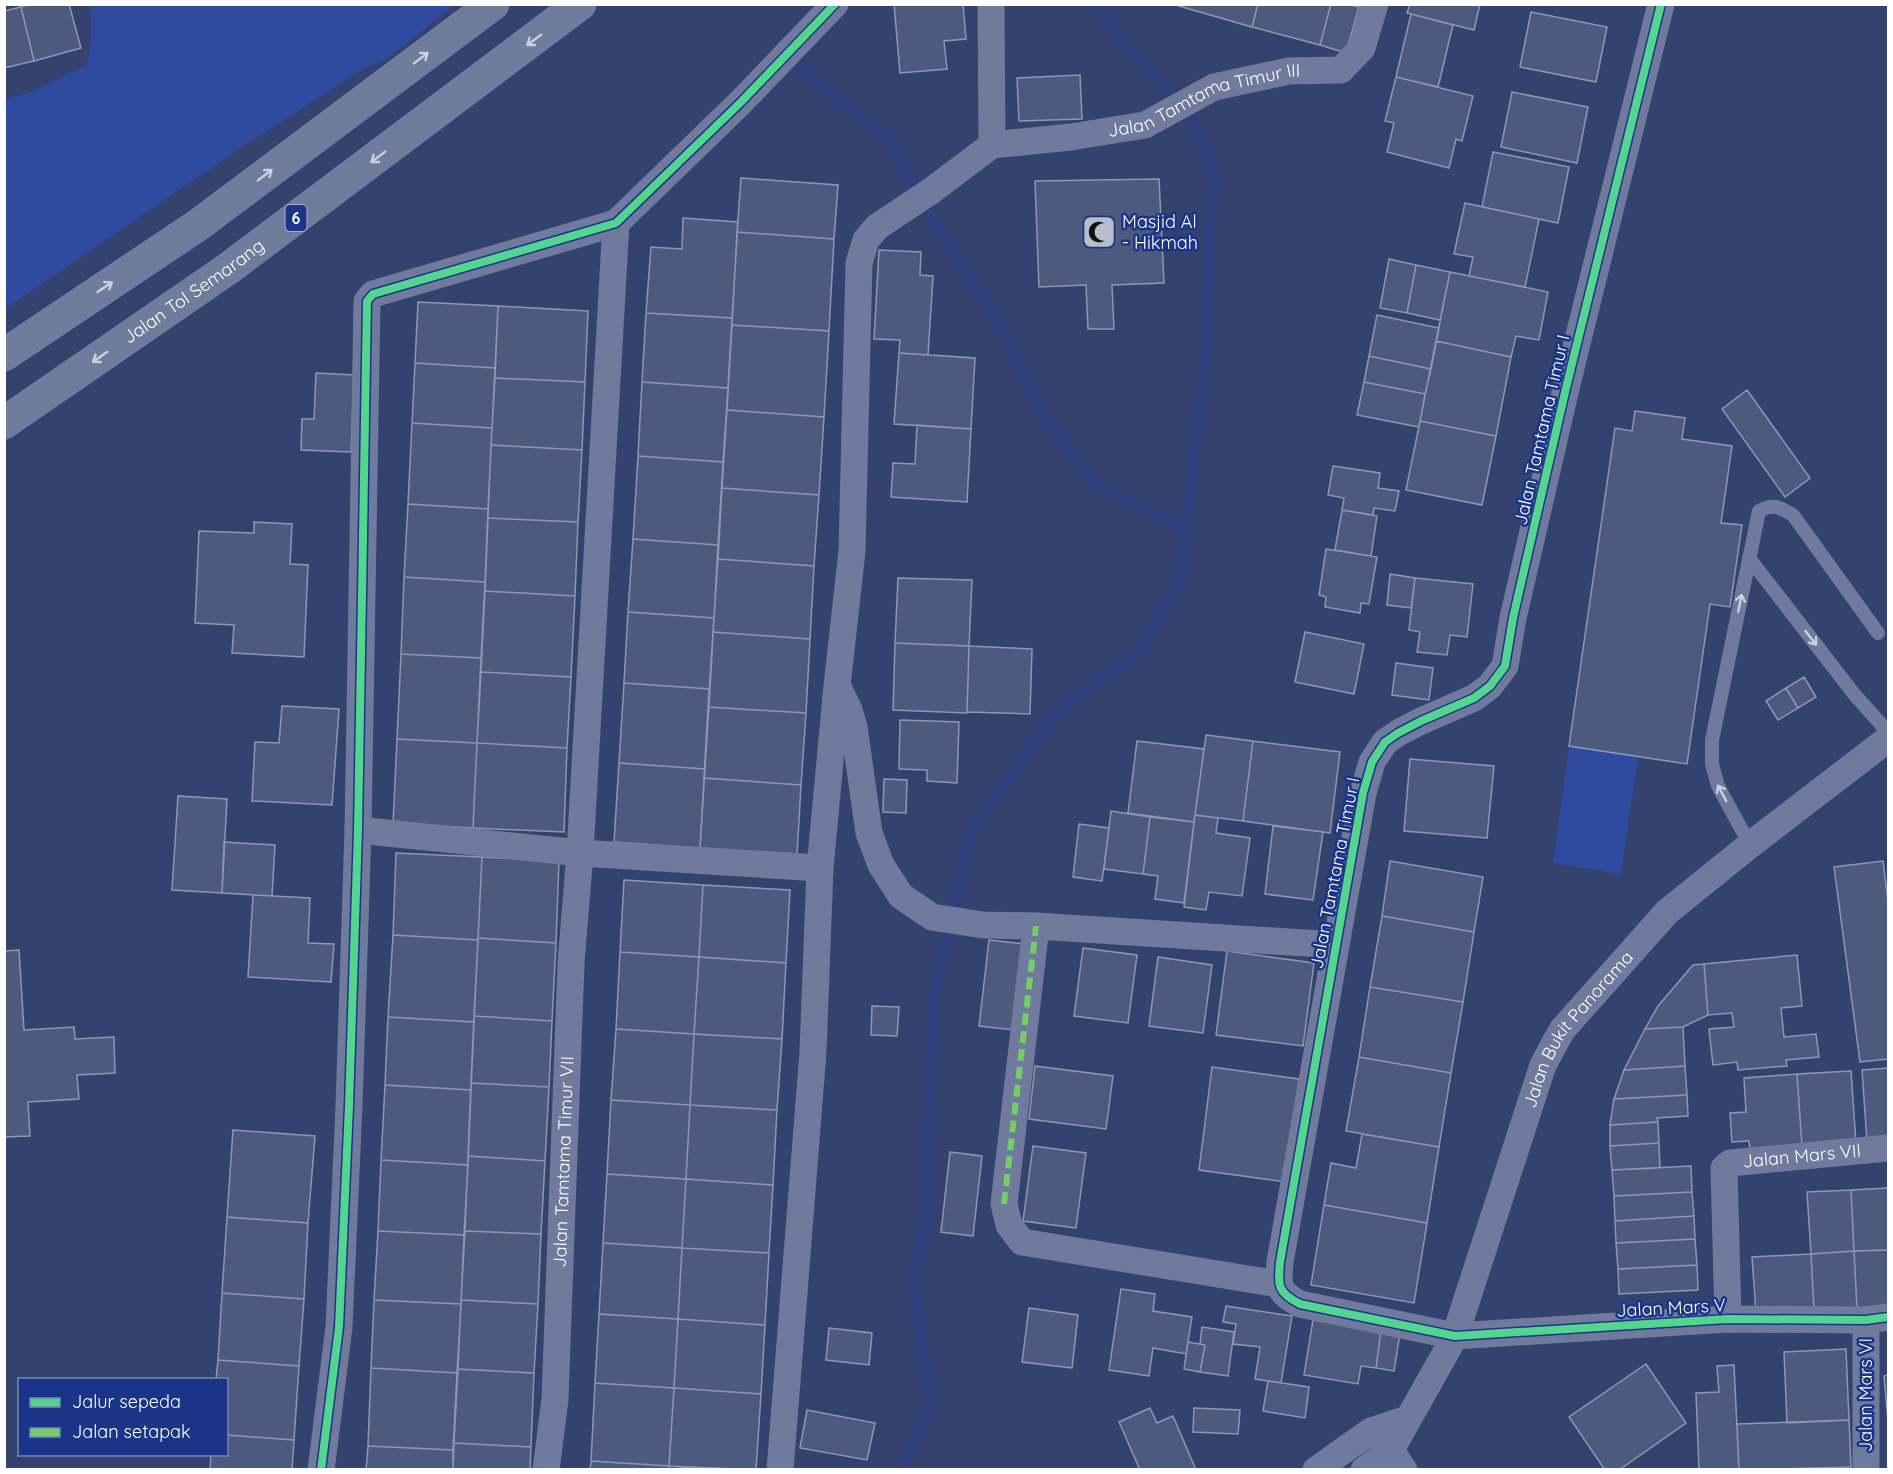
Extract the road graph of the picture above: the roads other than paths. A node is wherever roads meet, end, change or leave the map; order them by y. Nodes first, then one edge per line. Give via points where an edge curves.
1 (493, 4) edge
2 (580, 4) edge
3 (835, 4) edge
4 (991, 4) edge
5 (1375, 4) edge
6 (1661, 4) edge
7 (992, 145) junction
8 (616, 223) junction
9 (4, 355) edge
10 (4, 423) edge
11 (1749, 558) junction
12 (1878, 633) dead end
13 (837, 686) junction
14 (1888, 732) edge
15 (1888, 739) edge
16 (358, 830) junction
17 (1750, 845) junction
18 (580, 853) junction
19 (820, 868) junction
20 (1036, 926) junction
21 (1336, 945) junction
22 (1888, 1148) edge
23 (1279, 1284) junction
24 (1728, 1318) junction
25 (1877, 1318) edge
26 (1455, 1336) junction
27 (1407, 1419) junction
28 (1371, 1431) junction
29 (1398, 1460) edge
30 (321, 1470) edge
31 (546, 1470) edge
32 (780, 1470) edge
33 (1316, 1470) edge
34 (1364, 1470) edge
35 (1866, 1470) edge

9 -> 1 highway via 198,225
2 -> 10 highway, Jalan Tol Semarang / 6 via 229,268
3 - 8 street
4 - 7 street
5 - 7 street, Jalan Tamtama Timur III via 1362,48 1341,70 1289,71 1214,87 1145,125
6 - 21 street, Jalan Tamtama Timur I via 1563,400 1505,666 1490,686 1474,698 1385,742 1372,762
7 - 13 street via 877,227 866,240 859,263 852,551
8 - 16 street via 373,294 367,301
8 - 18 street, Jalan Tamtama Timur VII
11 - 12 lane via 1759,511 1777,505 1793,515
11 -> 14 lane
17 -> 11 lane via 1718,786 1712,764 1712,740
13 - 19 street
13 - 20 street via 854,727 868,833 881,865 901,896 932,917 983,925
15 - 17 street, Jalan Bukit Panorama
16 - 18 street
16 - 30 street via 339,1327
17 - 26 street, Jalan Bukit Panorama via 1667,912 1563,1030 1543,1065
18 - 19 street
18 - 31 street, Jalan Tamtama Timur VII via 571,963 555,1399
19 - 32 street via 812,1064
20 - 21 street
20 - 23 street via 1004,1204 1009,1225 1022,1242
21 - 23 street, Jalan Tamtama Timur I
22 - 24 street, Jalan Mars VII via 1726,1165
23 - 26 street via 1285,1296 1300,1304
24 - 25 street, Jalan Mars V
24 - 26 street, Jalan Mars V
25 - 35 street, Jalan Mars VI
26 - 27 street, Jalan Bukit Panorama
27 - 28 street
27 - 29 street, Jalan Bukit Panorama
28 - 29 street
28 - 33 street
29 - 34 street, Jalan Bukit Panorama

